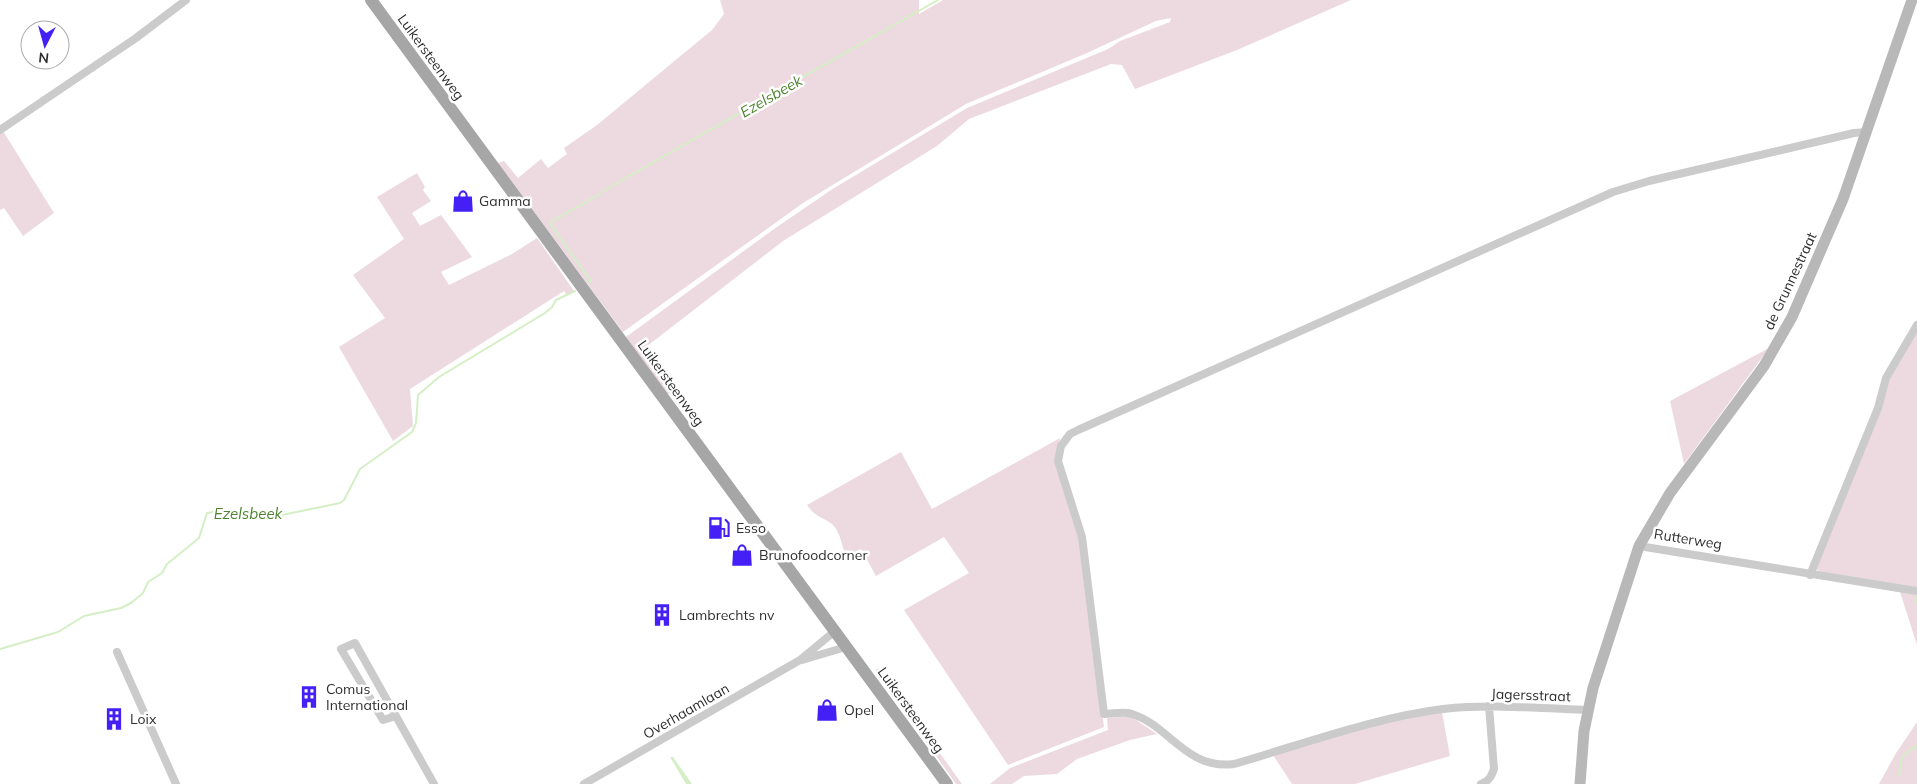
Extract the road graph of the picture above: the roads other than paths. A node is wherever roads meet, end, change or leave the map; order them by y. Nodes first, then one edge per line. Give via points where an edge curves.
1 (186, 0) edge
2 (371, 0) edge
3 (1912, 0) edge
4 (0, 130) edge
5 (1867, 132) junction
6 (1917, 325) edge
7 (1639, 546) junction
8 (1810, 575) junction
9 (1917, 591) edge
10 (835, 631) junction
11 (846, 647) junction
12 (117, 652) dead end
13 (800, 660) junction
14 (1489, 706) junction
15 (1588, 710) junction
16 (396, 716) junction
17 (176, 784) edge
18 (434, 784) edge
19 (584, 784) edge
20 (947, 784) edge
21 (1481, 784) edge
22 (1580, 784) edge

1 - 4 street via 136,38
2 - 10 main road, Luikersteenweg
3 - 5 street, de Grunnestraat
5 - 7 street, de Grunnestraat via 1840,207 1783,334 1764,366 1670,493
5 - 14 street, Jagersstraat via 1854,132 1613,192 1078,430 1070,434 1061,446 1058,461 1084,546 1104,714 1131,713 1202,761 1219,766 1402,716
6 - 8 street via 1886,378 1878,408
7 - 8 street, Rutterweg
7 - 15 street, Rutterweg
8 - 9 street, Rutterweg
10 - 11 main road, Luikersteenweg
10 - 13 street, Overhaamlaan
11 - 13 street, Overhaamlaan
11 - 20 main road, Luikersteenweg
12 - 17 street
13 - 19 street, Overhaamlaan
14 - 15 street, Jagersstraat
14 - 21 street via 1494,768 1486,782
15 - 22 street, Rutterweg
16 - 16 street via 383,720 341,649 355,643
16 - 18 street

